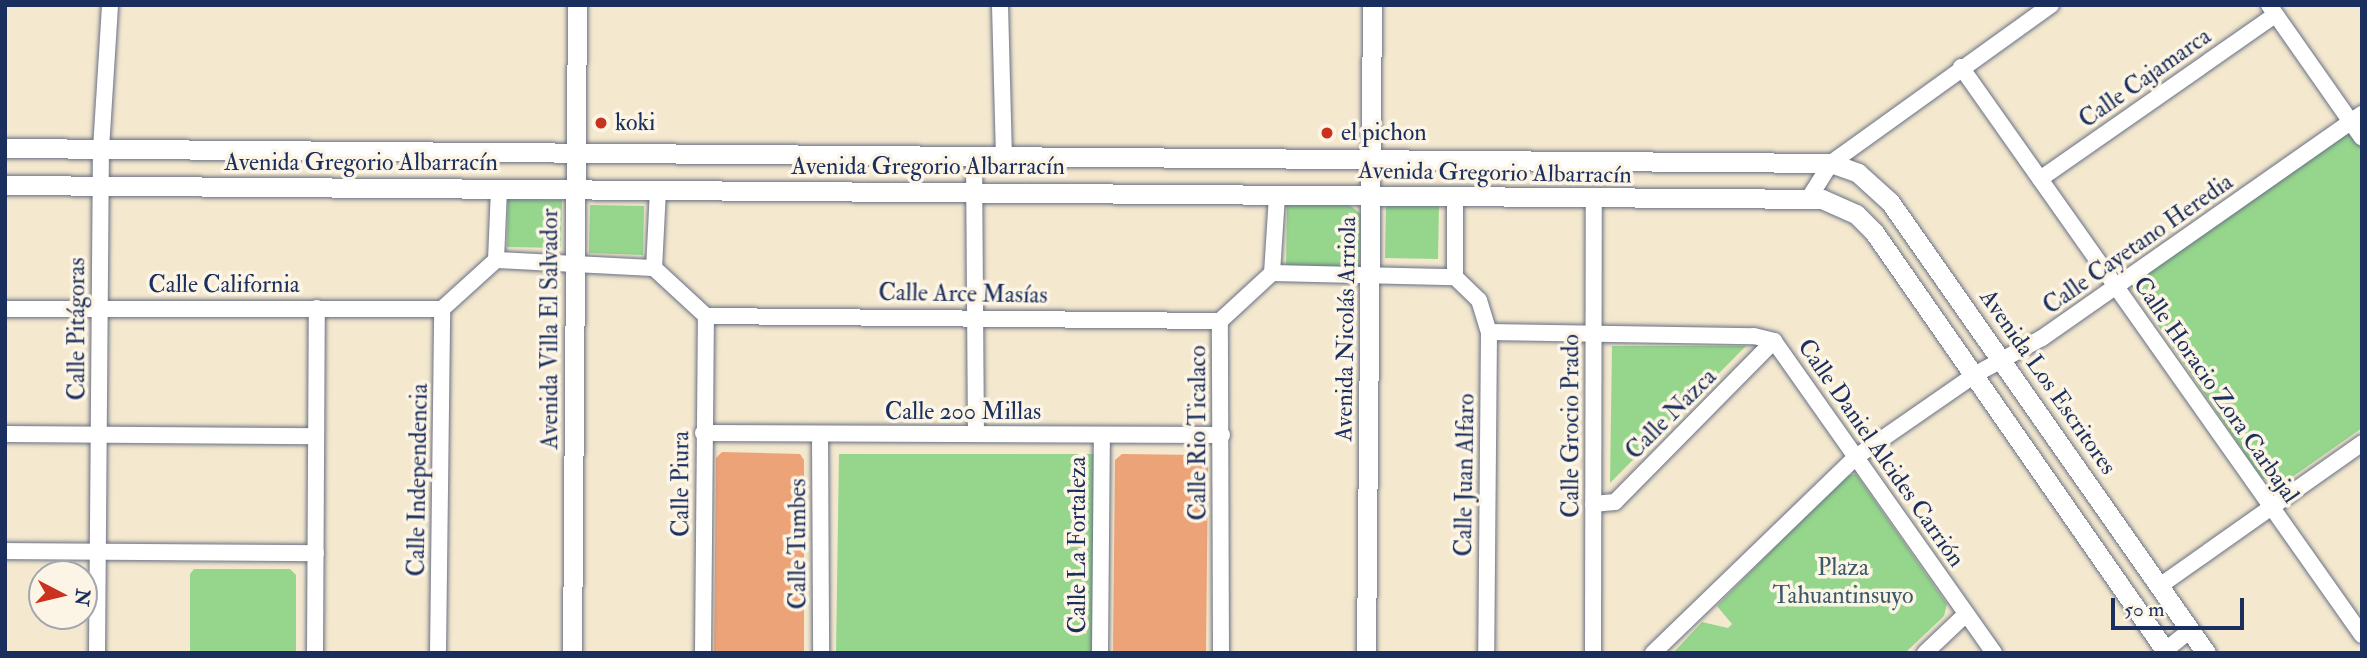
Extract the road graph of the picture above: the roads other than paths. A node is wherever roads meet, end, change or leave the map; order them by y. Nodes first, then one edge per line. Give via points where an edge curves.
1 (110, 5) edge
2 (577, 5) edge
3 (1000, 5) edge
4 (1372, 5) edge
5 (2051, 5) edge
6 (2272, 10) edge
7 (1961, 67) junction
8 (2356, 118) edge
9 (2362, 138) edge
10 (5, 148) edge
11 (101, 149) junction
12 (576, 153) junction
13 (974, 156) junction
14 (1004, 156) junction
15 (1371, 159) junction
16 (1830, 163) junction
17 (2040, 179) junction
18 (5, 185) edge
19 (100, 185) junction
20 (499, 188) junction
21 (576, 189) junction
22 (658, 190) junction
23 (975, 192) junction
24 (1277, 195) junction
25 (1372, 196) junction
26 (1455, 196) junction
27 (1810, 198) junction
28 (1594, 200) junction
29 (496, 260) junction
30 (575, 263) junction
31 (654, 268) junction
32 (1272, 273) junction
33 (1371, 274) junction
34 (1455, 277) junction
35 (2116, 287) junction
36 (100, 307) junction
37 (317, 308) junction
38 (5, 309) edge
39 (442, 309) junction
40 (706, 316) junction
41 (976, 316) junction
42 (1220, 321) junction
43 (1489, 332) junction
44 (1594, 334) junction
45 (1774, 341) junction
46 (2003, 360) junction
47 (1976, 374) junction
48 (704, 433) junction
49 (975, 433) junction
50 (5, 434) edge
51 (99, 435) junction
52 (820, 435) junction
53 (1222, 435) junction
54 (316, 436) junction
55 (1102, 437) junction
56 (2362, 443) edge
57 (1856, 457) junction
58 (1593, 504) junction
59 (2271, 507) junction
60 (5, 551) edge
61 (98, 552) junction
62 (316, 553) junction
63 (2161, 585) junction
64 (2362, 607) edge
65 (1966, 614) junction
66 (2348, 617) junction
67 (2190, 630) junction
68 (2362, 635) edge
69 (2165, 652) edge
70 (97, 653) edge
71 (315, 653) edge
72 (438, 653) edge
73 (572, 653) edge
74 (703, 653) edge
75 (821, 653) edge
76 (1100, 653) edge
77 (1222, 653) edge
78 (1366, 653) edge
79 (1486, 653) edge
80 (1593, 653) edge
81 (1653, 653) edge
82 (1925, 653) edge
83 (1994, 653) edge
84 (2206, 653) edge

1 - 11 street, Calle Pitágoras
2 - 12 street, Avenida Villa El Salvador
3 - 14 street
4 - 15 street, Avenida Nicolás Arriola
5 - 7 street
6 - 8 street
6 - 17 street, Calle Cajamarca
7 - 16 street
7 - 17 street, Calle Horacio Zora Carbajal
8 - 9 street
8 - 35 street, Calle Cayetano Heredia
10 - 11 street, Avenida Gregorio Albarracín
11 - 12 street, Avenida Gregorio Albarracín
11 - 19 street, Calle Pitágoras
12 - 13 street, Avenida Gregorio Albarracín
12 - 21 street, Avenida Villa El Salvador
13 - 14 street, Avenida Gregorio Albarracín
13 - 23 street
14 - 15 street, Avenida Gregorio Albarracín
15 - 16 street, Avenida Gregorio Albarracín
15 - 25 street, Avenida Nicolás Arriola
16 - 27 street
16 - 46 street, Avenida Los Escritores via 1858,173 1881,191
17 - 35 street, Calle Horacio Zora Carbajal
18 - 19 street, Avenida Gregorio Albarracín
19 - 20 street, Avenida Gregorio Albarracín
19 - 36 street, Calle Pitágoras
20 - 21 street, Avenida Gregorio Albarracín
20 - 29 street
21 - 22 street, Avenida Gregorio Albarracín
21 - 30 street, Avenida Villa El Salvador
22 - 23 street, Avenida Gregorio Albarracín
22 - 31 street
23 - 24 street, Avenida Gregorio Albarracín
23 - 41 street
24 - 25 street, Avenida Gregorio Albarracín
24 - 32 street
25 - 26 street, Avenida Gregorio Albarracín
25 - 33 street, Avenida Nicolás Arriola
26 - 28 street, Avenida Gregorio Albarracín
26 - 34 street
27 - 28 street, Avenida Gregorio Albarracín
27 - 47 street via 1833,202 1866,222
28 - 44 street, Calle Grocio Prado
29 - 30 street
29 - 39 street
30 - 31 street
30 - 73 street, Avenida Villa El Salvador
31 - 40 street
32 - 33 street
32 - 42 street, Calle Rio Ticalaco
33 - 34 street
33 - 78 street, Avenida Nicolás Arriola
34 - 43 street, Calle Juan Alfaro via 1479,300
35 - 46 street, Calle Cayetano Heredia
35 - 59 street, Calle Horacio Zora Carbajal
36 - 37 street, Calle California
36 - 38 street, Calle California
36 - 51 street, Calle Pitágoras
37 - 39 street, Calle California
37 - 54 street
39 - 72 street, Calle Independencia
40 - 41 street, Calle Arce Masías
40 - 48 street, Calle Piura
41 - 42 street, Calle Arce Masías
41 - 49 street
42 - 53 street, Calle Rio Ticalaco
43 - 44 street, Calle Daniel Alcides Carrión
43 - 79 street, Calle Juan Alfaro
44 - 45 street, Calle Daniel Alcides Carrión via 1754,336
44 - 58 street, Calle Grocio Prado
45 - 57 street, Calle Daniel Alcides Carrión
45 - 58 street, Calle Nazca via 1615,502
46 - 47 street, Calle Cayetano Heredia
46 - 63 street, Avenida Los Escritores
47 - 57 street, Calle Cayetano Heredia
47 - 69 street
48 - 52 street, Calle 200 Millas
48 - 74 street, Calle Piura
49 - 52 street, Calle 200 Millas
49 - 55 street, Calle 200 Millas
50 - 51 street
51 - 54 street
51 - 61 street, Calle Pitágoras
52 - 75 street, Calle Tumbes
53 - 55 street, Calle 200 Millas
53 - 77 street, Calle Rio Ticalaco
54 - 62 street
55 - 76 street, Calle La Fortaleza
56 - 59 street
57 - 65 street, Calle Daniel Alcides Carrión
57 - 81 street, Calle Cayetano Heredia
58 - 80 street, Calle Grocio Prado
59 - 63 street
59 - 66 street, Calle Horacio Zora Carbajal
60 - 61 street
61 - 62 street
61 - 70 street, Calle Pitágoras
62 - 71 street
63 - 67 street, Avenida Los Escritores
64 - 66 street
65 - 82 street
65 - 83 street, Calle Daniel Alcides Carrión
66 - 68 street, Calle Horacio Zora Carbajal
67 - 69 street
67 - 84 street, Avenida Los Escritores

